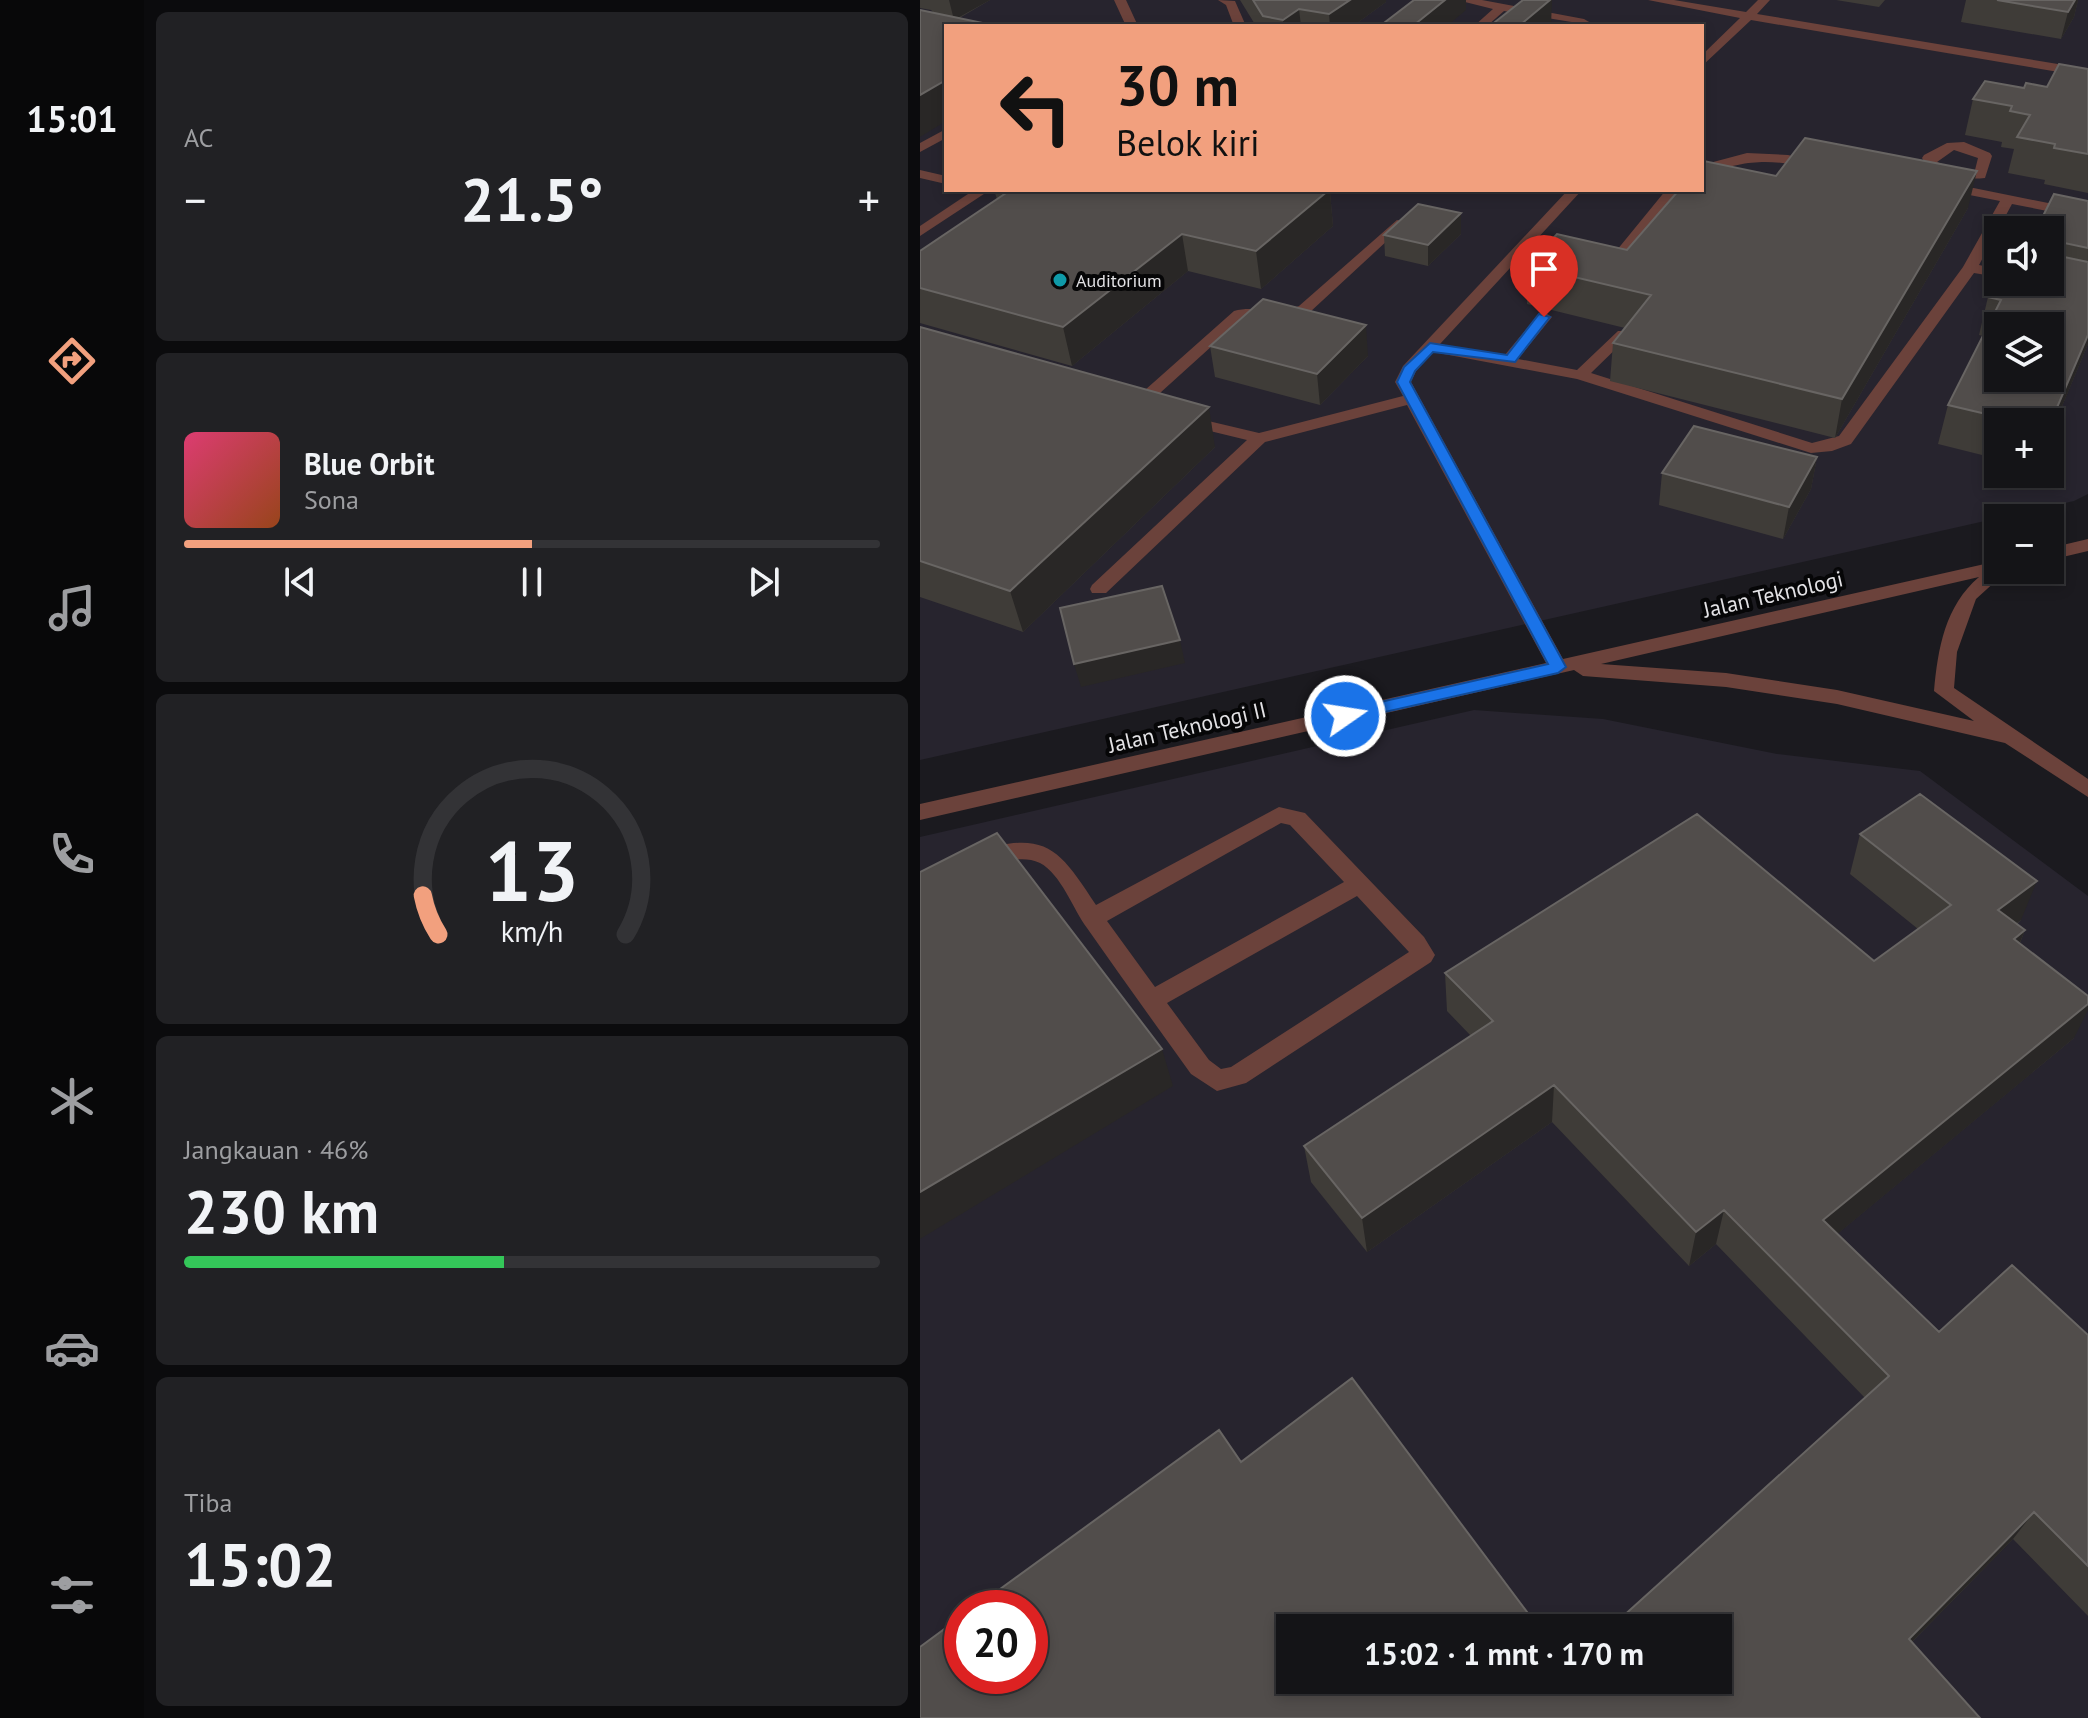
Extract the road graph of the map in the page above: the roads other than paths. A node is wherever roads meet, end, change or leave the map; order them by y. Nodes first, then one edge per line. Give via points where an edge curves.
1 (1120, 0) edge
2 (1224, 0) edge
3 (1463, 0) edge
4 (1654, 0) edge
5 (1764, 0) edge
6 (1502, 7) junction
7 (1747, 17) junction
8 (1131, 24) edge
9 (1239, 24) edge
10 (1482, 24) edge
11 (1587, 24) edge
12 (2088, 55) edge
13 (1704, 60) edge
14 (2084, 73) edge
15 (944, 134) edge
16 (920, 148) edge
17 (1779, 155) junction
18 (1704, 169) edge
19 (1842, 169) edge
20 (920, 174) edge
21 (1980, 175) dead end
22 (1765, 178) edge
23 (944, 180) edge
24 (1936, 185) edge
25 (1967, 190) junction
26 (980, 192) edge
27 (1573, 192) edge
28 (1671, 192) edge
29 (2009, 197) junction
30 (2088, 215) edge
31 (1397, 224) edge
32 (920, 232) edge
33 (1970, 268) junction
34 (1984, 270) edge
35 (1615, 280) edge
36 (1544, 317) dead end
37 (1623, 334) edge
38 (1430, 347) junction
39 (1510, 359) junction
40 (1580, 375) junction
41 (1411, 399) junction
42 (1259, 438) junction
43 (2088, 545) edge
44 (2064, 551) edge
45 (1984, 572) edge
46 (1984, 582) edge
47 (1099, 589) dead end
48 (1558, 667) junction
49 (2012, 737) junction
50 (2088, 789) edge
51 (920, 812) edge
52 (965, 863) edge
53 (1359, 884) junction
54 (1092, 918) junction
55 (1151, 1001) junction

1 - 8 lane
2 - 9 lane via 1231,3
3 - 6 lane
4 - 7 lane
5 - 7 lane
6 - 10 lane
6 - 11 lane
7 - 13 lane
7 - 14 lane via 2035,71
12 - 14 lane
15 - 16 lane
17 - 18 lane
17 - 19 lane
17 - 22 lane
20 - 23 lane
21 - 25 lane
24 - 25 lane
25 - 29 lane
26 - 32 lane
27 - 38 lane via 1531,244
28 - 35 lane via 1610,260
29 - 30 lane
29 - 33 lane
31 - 42 lane via 1305,311 1239,314 1140,411
33 - 34 lane
33 - 40 lane via 1845,440 1832,446 1811,448
36 - 39 lane
37 - 40 lane
38 - 39 lane
38 - 41 lane via 1403,382
39 - 40 lane
41 - 42 lane
41 - 48 lane
42 - 47 lane
43 - 44 lane
45 - 48 lane, Jalan Teknologi
46 - 49 lane via 1968,596 1947,652 1944,691
48 - 49 lane via 1742,682 1837,697
48 - 51 lane, Jalan Teknologi II
49 - 50 lane
52 - 54 lane via 1010,850 1044,855 1059,866
53 - 54 lane via 1297,819 1279,815
53 - 55 lane
53 - 55 lane via 1423,955 1237,1076 1217,1080 1200,1067
54 - 55 lane

